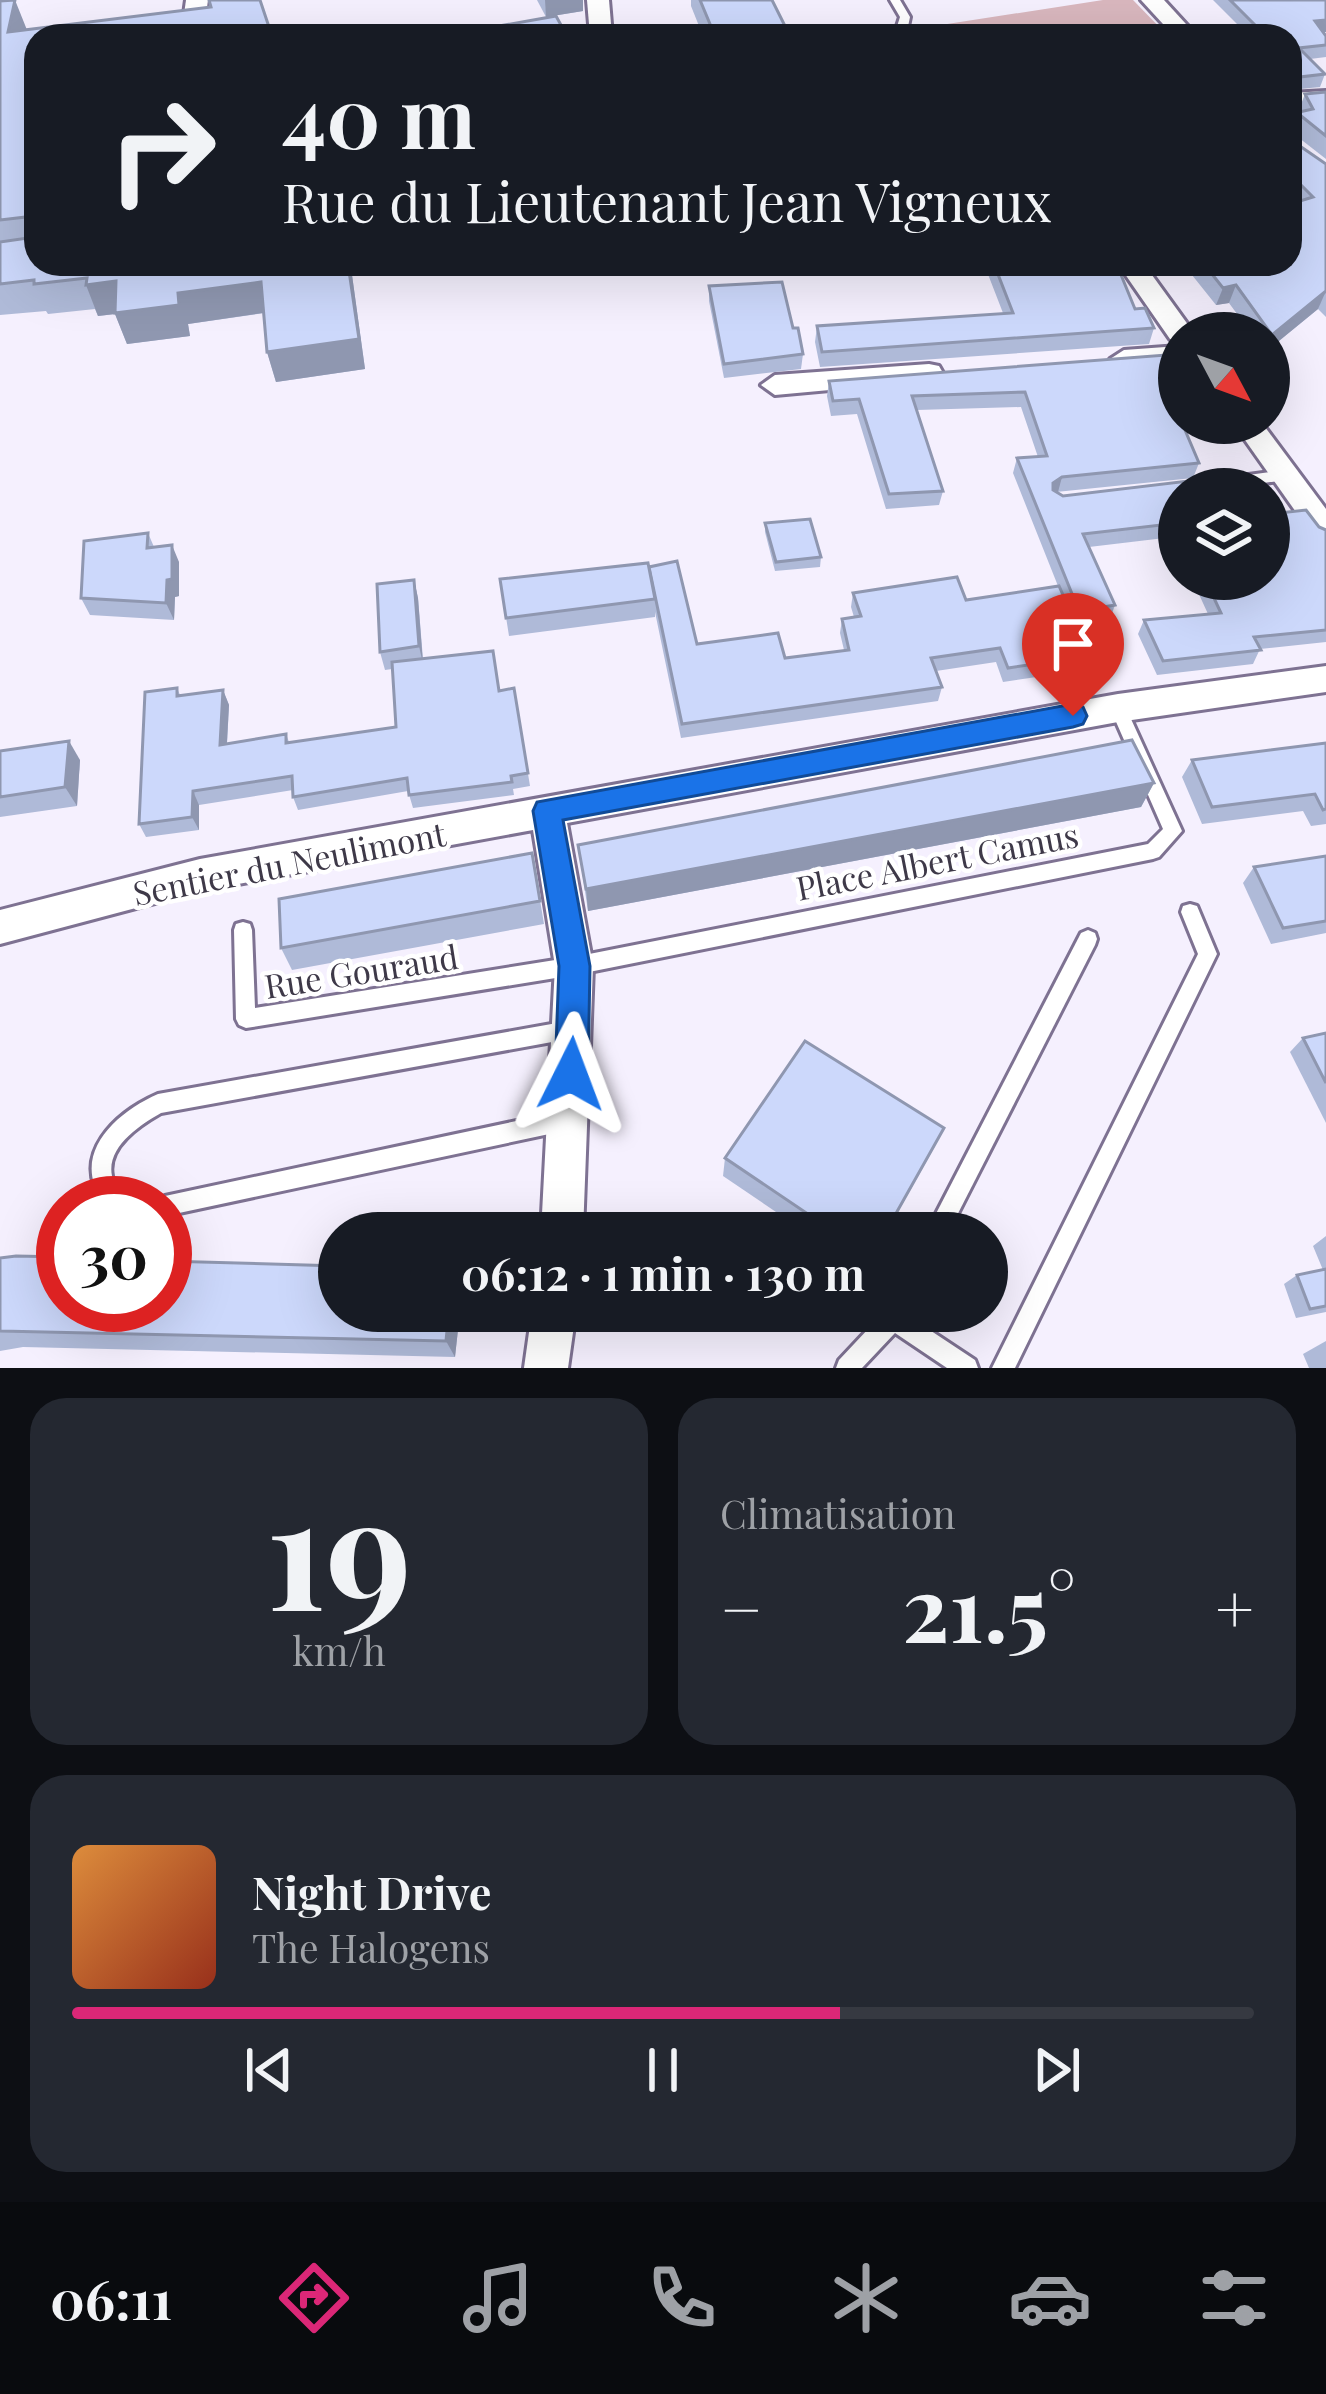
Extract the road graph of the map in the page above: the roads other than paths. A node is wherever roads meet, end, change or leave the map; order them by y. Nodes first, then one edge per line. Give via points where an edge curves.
1 (1153, 0) edge
2 (1175, 24) edge
3 (1140, 276) edge
4 (1165, 312) edge
5 (1158, 357) edge
6 (1100, 361) edge
7 (960, 371) edge
8 (775, 385) dead end
9 (1262, 444) edge
10 (1281, 468) edge
11 (1290, 481) edge
12 (1326, 531) edge
13 (1326, 679) edge
14 (1118, 707) junction
15 (564, 808) junction
16 (1190, 912) dead end
17 (0, 927) edge
18 (243, 930) dead end
19 (1088, 939) dead end
20 (574, 966) junction
21 (574, 1028) junction
22 (568, 1120) junction
23 (102, 1176) edge
24 (192, 1200) edge
25 (563, 1212) edge
26 (949, 1212) edge
27 (551, 1332) edge
28 (880, 1332) edge
29 (919, 1332) edge
30 (546, 1368) edge
31 (847, 1368) edge
32 (967, 1368) edge
33 (1003, 1368) edge

1 - 2 street
3 - 4 street
5 - 6 street
7 - 8 street
9 - 10 street
11 - 12 street
13 - 14 street, Sentier du Neulimont
14 - 15 street, Sentier du Neulimont
14 - 20 lane, Place Albert Camus via 1173,830 1153,851
15 - 17 street, Sentier du Neulimont via 200,875
15 - 20 street
16 - 33 lane via 1208,954
18 - 20 lane, Rue Gouraud via 246,1019
19 - 26 lane
20 - 21 street
21 - 22 street
21 - 23 lane via 158,1104 106,1143
22 - 24 lane
22 - 25 street
27 - 30 street
28 - 31 lane
29 - 32 lane

